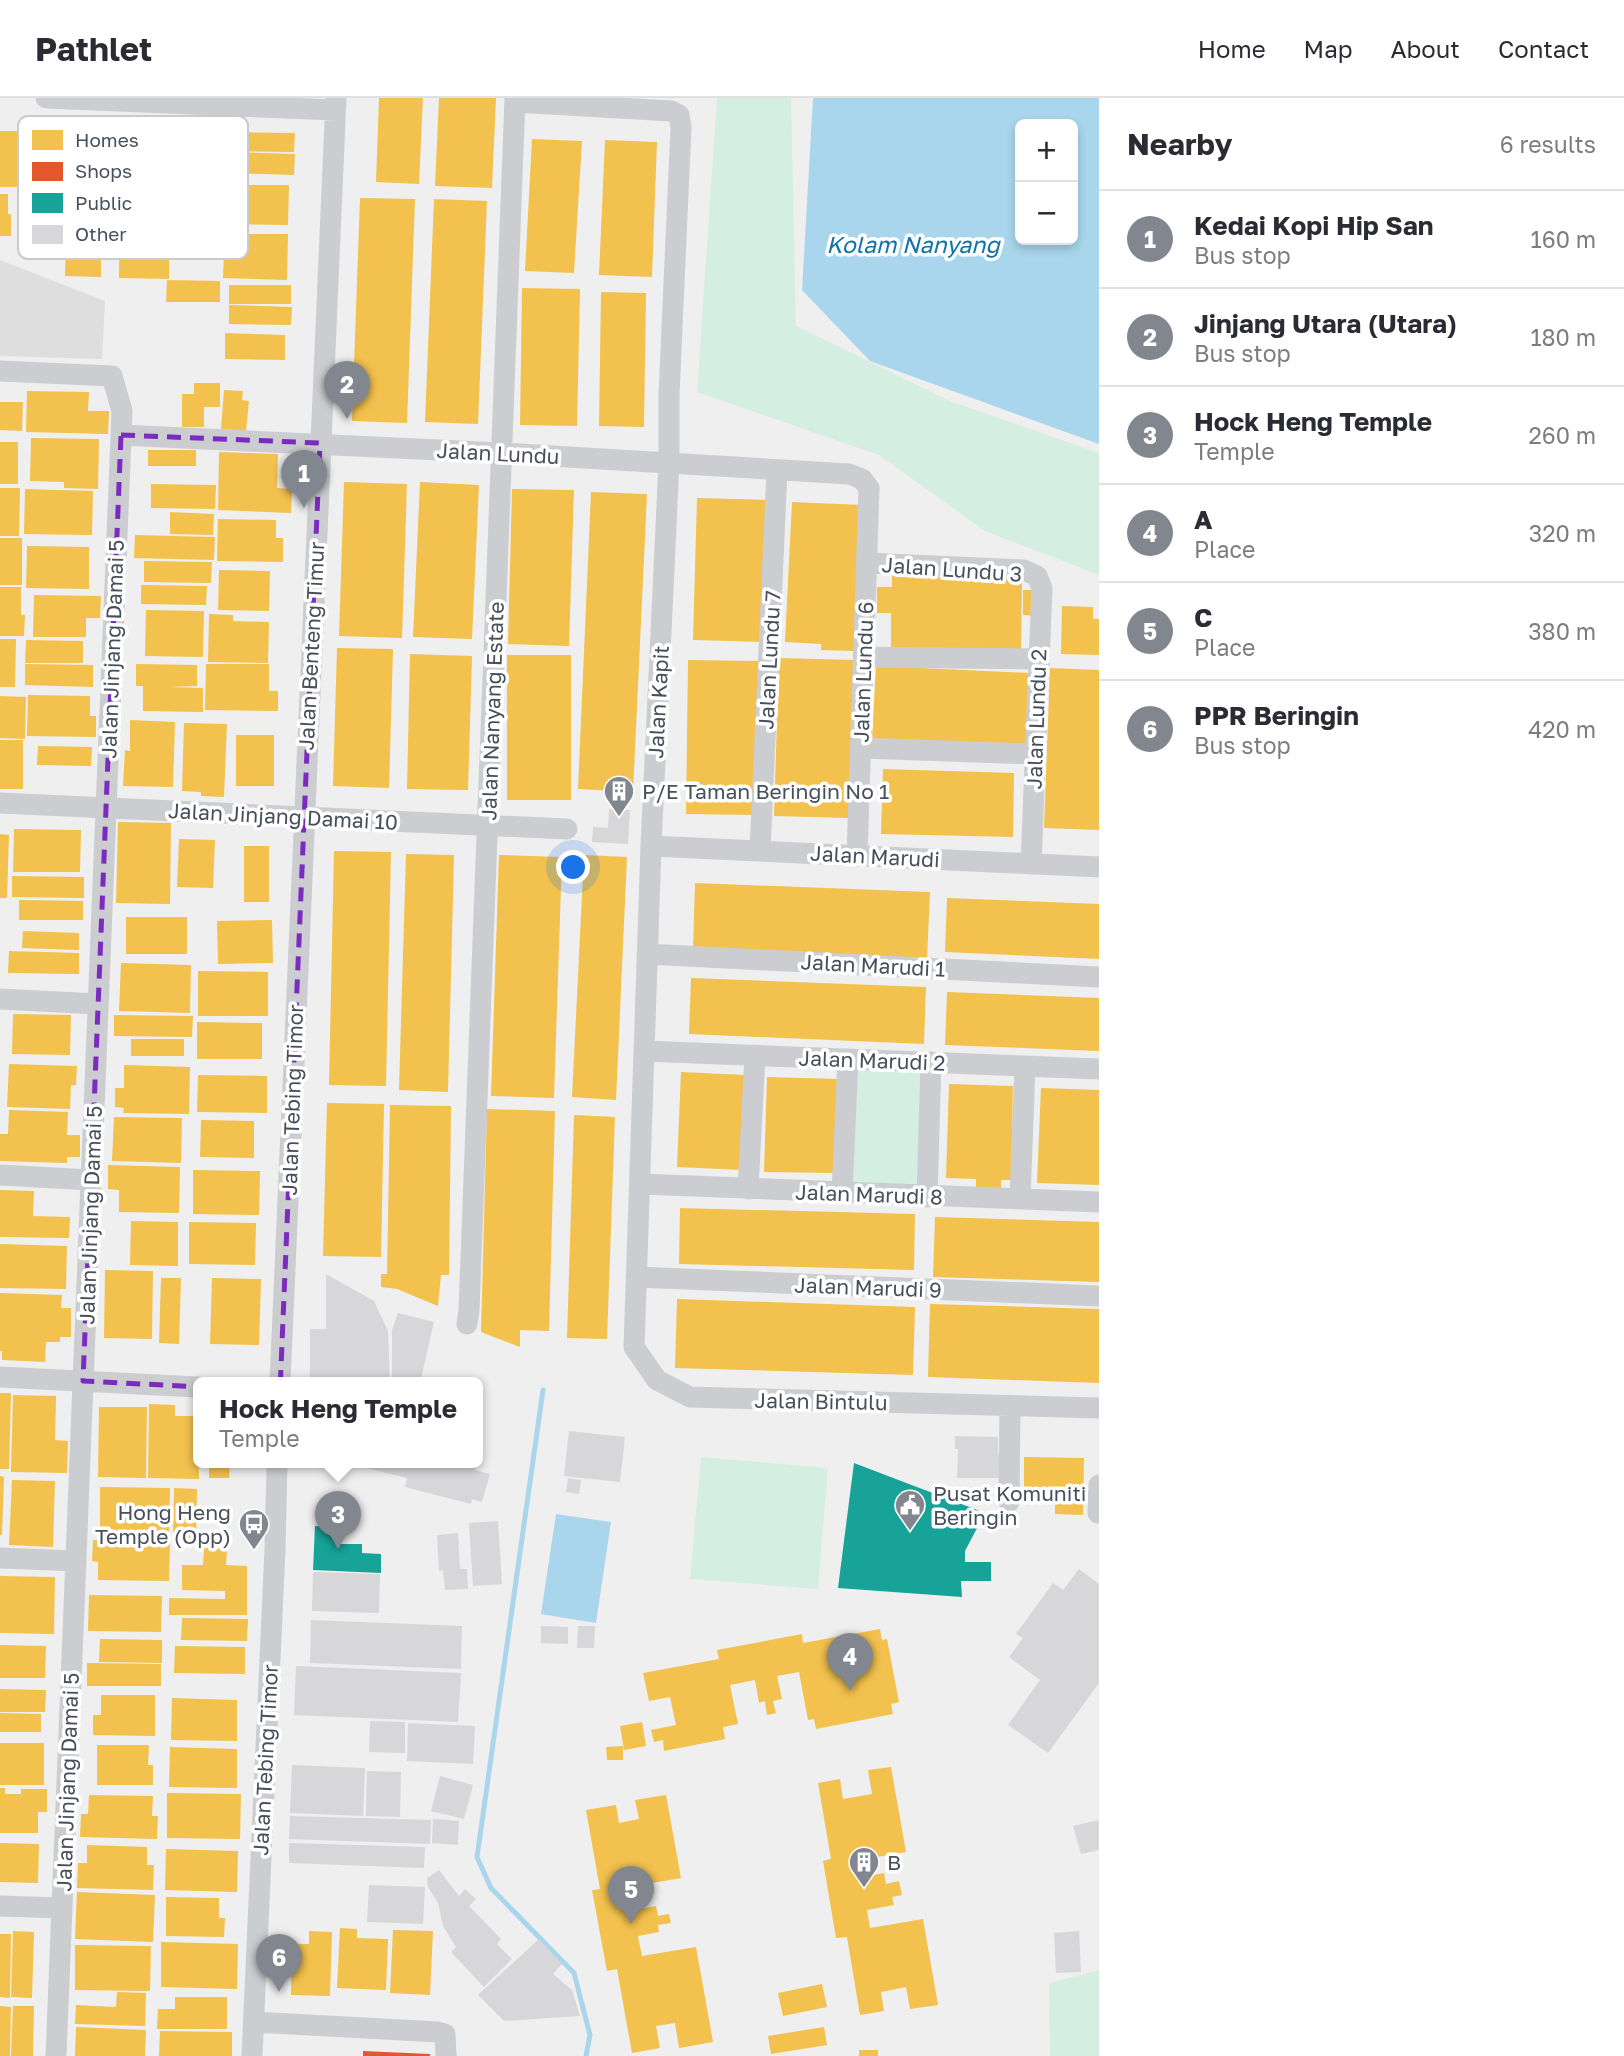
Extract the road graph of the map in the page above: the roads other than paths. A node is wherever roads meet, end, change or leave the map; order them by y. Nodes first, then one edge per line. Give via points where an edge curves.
1 (46, 98) edge
2 (515, 100) edge
3 (335, 104) edge
4 (0, 371) edge
5 (121, 435) junction
6 (320, 443) junction
7 (502, 453) junction
8 (669, 462) junction
9 (777, 470) junction
10 (869, 488) joint
11 (867, 563) junction
12 (1037, 576) joint
13 (864, 657) junction
14 (1039, 659) junction
15 (861, 748) junction
16 (1035, 754) junction
17 (0, 803) edge
18 (106, 808) junction
19 (304, 817) junction
20 (488, 825) junction
21 (567, 829) dead end
22 (651, 846) junction
23 (760, 851) junction
24 (858, 856) junction
25 (1031, 864) junction
26 (1099, 867) edge
27 (647, 954) junction
28 (1099, 977) edge
29 (0, 999) edge
30 (98, 1004) junction
31 (644, 1051) junction
32 (755, 1055) junction
33 (848, 1059) junction
34 (931, 1062) junction
35 (1025, 1066) junction
36 (1099, 1069) edge
37 (0, 1175) edge
38 (91, 1180) junction
39 (640, 1184) junction
40 (748, 1189) junction
41 (842, 1193) junction
42 (927, 1197) junction
43 (1020, 1199) junction
44 (1099, 1202) edge
45 (636, 1277) junction
46 (1099, 1296) edge
47 (467, 1324) dead end
48 (0, 1377) edge
49 (280, 1377) edge
50 (83, 1381) junction
51 (193, 1387) edge
52 (1010, 1406) junction
53 (1099, 1408) edge
54 (277, 1468) edge
55 (1099, 1485) edge
56 (1009, 1502) dead end
57 (1098, 1513) edge
58 (0, 1558) edge
59 (76, 1560) junction
60 (0, 1906) edge
61 (62, 1908) junction
62 (254, 2022) junction
63 (56, 2056) edge
64 (252, 2056) edge
65 (446, 2056) edge

1 - 3 street
2 - 7 street, Jalan Nanyang Estate
2 - 8 street, Jalan Kapit via 671,111 679,116
3 - 6 street, Jalan Benteng Timur
4 - 5 street, Jalan Jinjang Damai 5 via 113,376 122,411
5 - 6 street, Jalan Lundu
5 - 18 street, Jalan Jinjang Damai 5
6 - 7 street, Jalan Lundu
6 - 19 street, Jalan Benteng Timur
7 - 8 street, Jalan Lundu
7 - 20 street, Jalan Nanyang Estate
8 - 9 street, Jalan Lundu
8 - 22 street, Jalan Kapit
9 - 10 street, Jalan Lundu via 849,474 862,478
9 - 23 street, Jalan Lundu 7
10 - 11 street, Jalan Lundu 6
11 - 12 street, Jalan Lundu 3 via 1024,570
11 - 13 street, Jalan Lundu 6
12 - 14 street, Jalan Lundu 2 via 1042,588
13 - 14 street
13 - 15 street, Jalan Lundu 6
14 - 16 street, Jalan Lundu 2
15 - 16 street
15 - 24 street, Jalan Lundu 6
16 - 25 street, Jalan Lundu 2
17 - 18 street, Jalan Jinjang Damai 10
18 - 19 street, Jalan Jinjang Damai 10
18 - 30 street, Jalan Jinjang Damai 5
19 - 20 street, Jalan Jinjang Damai 10
19 - 49 street, Jalan Tebing Timor
20 - 21 street, Jalan Jinjang Damai 10
20 - 47 street, Jalan Nanyang Estate
22 - 23 street, Jalan Marudi
22 - 27 street, Jalan Kapit
23 - 24 street, Jalan Marudi
24 - 25 street, Jalan Marudi
25 - 26 street, Jalan Marudi
27 - 28 street, Jalan Marudi 1
27 - 31 street, Jalan Kapit
29 - 30 street
30 - 38 street, Jalan Jinjang Damai 5
31 - 32 street, Jalan Marudi 2
31 - 39 street, Jalan Kapit
32 - 33 street, Jalan Marudi 2
32 - 40 street
33 - 34 street, Jalan Marudi 2
33 - 41 street
34 - 35 street, Jalan Marudi 2
34 - 42 street
35 - 36 street, Jalan Marudi 2
35 - 43 street
37 - 38 street
38 - 50 street, Jalan Jinjang Damai 5
39 - 40 street, Jalan Marudi 8
39 - 45 street, Jalan Kapit
40 - 41 street, Jalan Marudi 8
41 - 42 street, Jalan Marudi 8
42 - 43 street, Jalan Marudi 8
43 - 44 street, Jalan Marudi 8
45 - 46 street, Jalan Marudi 9
45 - 52 street, Jalan Bintulu via 634,1347 657,1380 690,1397
48 - 50 street
50 - 51 street
50 - 59 street, Jalan Jinjang Damai 5
52 - 53 street, Jalan Bintulu
52 - 56 street
54 - 62 street, Jalan Tebing Timor
55 - 57 street
58 - 59 street
59 - 61 street, Jalan Jinjang Damai 5
60 - 61 street
61 - 63 street, Jalan Jinjang Damai 5
62 - 64 street, Jalan Tebing Timor
62 - 65 street via 438,2032 445,2034

